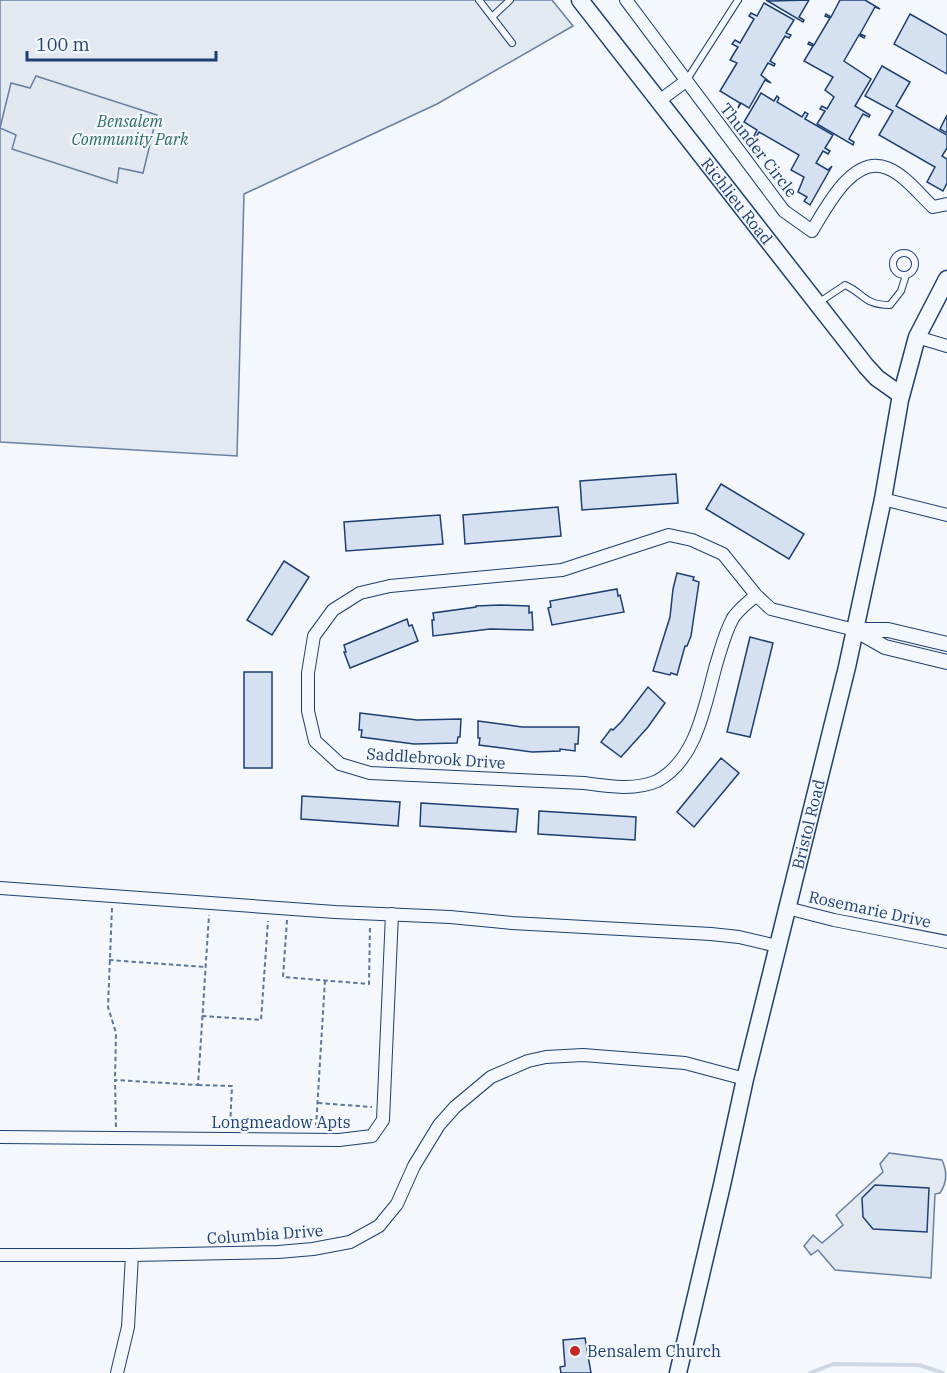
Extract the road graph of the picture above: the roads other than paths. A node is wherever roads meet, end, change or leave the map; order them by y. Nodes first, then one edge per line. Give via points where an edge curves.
1 (479, 0) edge
2 (510, 0) edge
3 (580, 0) edge
4 (626, 0) edge
5 (738, 0) edge
6 (492, 16) junction
7 (512, 43) dead end
8 (686, 81) junction
9 (659, 101) junction
10 (947, 204) edge
11 (906, 275) dead end
12 (947, 279) edge
13 (818, 304) junction
14 (917, 337) junction
15 (947, 346) edge
16 (901, 395) junction
17 (884, 499) junction
18 (947, 514) edge
19 (756, 595) junction
20 (855, 630) junction
21 (947, 644) edge
22 (947, 662) edge
23 (0, 888) edge
24 (787, 908) junction
25 (392, 914) junction
26 (947, 942) edge
27 (777, 946) junction
28 (745, 1079) junction
29 (0, 1137) edge
30 (0, 1255) edge
31 (132, 1255) junction
32 (117, 1373) edge
33 (678, 1373) edge

1 - 6 lane
2 - 6 lane
3 - 9 main road, Richlieu Road
4 - 8 street, Thunder Circle
5 - 8 lane
6 - 7 lane
8 - 9 street
8 - 10 street, Thunder Circle via 784,210 812,231 840,187 867,166 887,167 933,207
9 - 13 main road, Richlieu Road
11 - 13 lane via 901,291 890,305 871,304 845,285
12 - 14 main road, Bristol Road
13 - 16 main road, Richlieu Road via 877,378
14 - 15 street
14 - 16 main road, Bristol Road
16 - 17 main road, Bristol Road
17 - 18 street
17 - 20 main road, Bristol Road
19 - 19 street, Saddlebrook Drive via 723,554 669,535 562,570 360,592 333,610 314,636 308,711 315,741 340,764 370,772 615,787 656,781 678,764 698,731 724,638 734,616
19 - 20 street, Saddlebrook Drive via 771,609
20 - 21 street via 888,630
20 - 22 street via 885,647
20 - 24 main road, Bristol Road
23 - 25 street
24 - 26 street, Rosemarie Drive
24 - 27 main road, Bristol Road
25 - 27 street via 711,934
25 - 29 street, Longmeadow Apts via 383,1120 372,1136 316,1140
27 - 28 main road, Bristol Road
28 - 31 street, Columbia Drive via 685,1063 583,1055 528,1061 491,1077 455,1107 414,1166 397,1204 379,1226 358,1238 333,1246 278,1252
28 - 33 main road, Bristol Road
30 - 31 street, Columbia Drive
31 - 32 street via 128,1327

